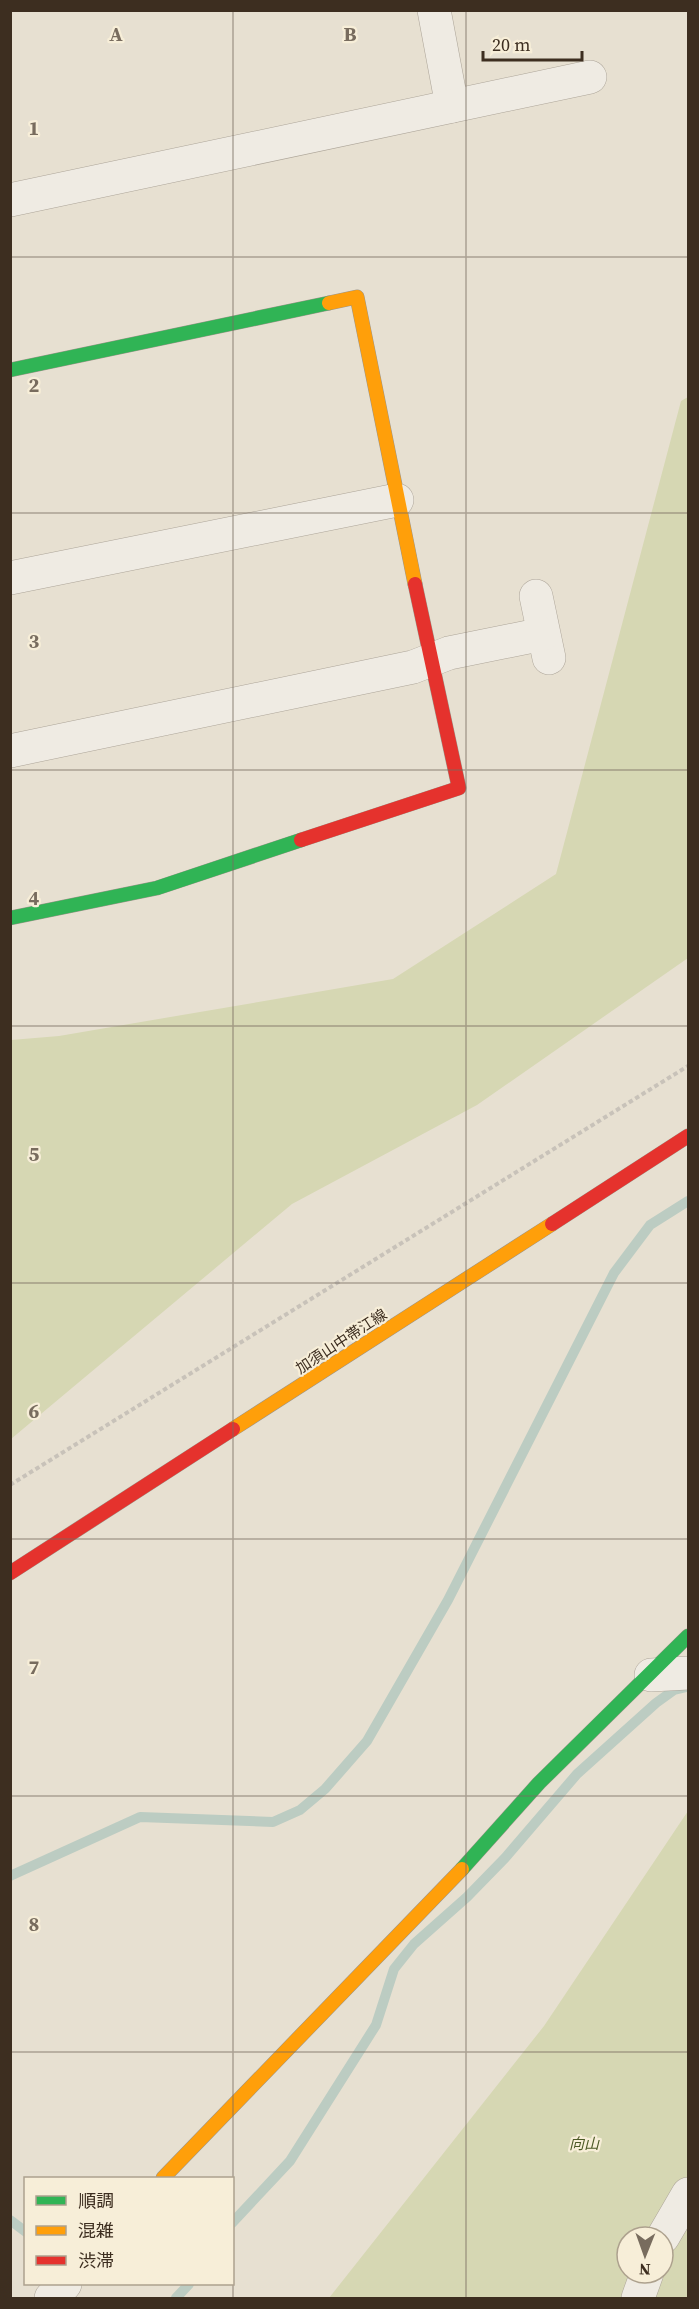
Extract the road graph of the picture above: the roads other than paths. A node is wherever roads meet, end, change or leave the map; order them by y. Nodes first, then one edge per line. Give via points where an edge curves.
1 (434, 10) edge
2 (590, 77) dead end
3 (452, 106) junction
4 (10, 201) edge
5 (10, 370) edge
6 (397, 500) junction
7 (10, 578) edge
8 (536, 596) dead end
9 (432, 659) junction
10 (10, 751) edge
11 (10, 918) edge
12 (688, 1136) edge
13 (10, 1573) edge
14 (688, 1636) edge
15 (688, 1673) edge
16 (651, 1676) junction
17 (164, 2177) edge
18 (688, 2193) edge
19 (670, 2225) edge
20 (62, 2285) edge
21 (51, 2298) edge

1 - 3 street
2 - 3 street
3 - 4 street
5 - 6 street via 357,297
6 - 7 street
6 - 9 street
8 - 9 street via 546,646 449,653
9 - 10 street via 413,667
9 - 11 street via 459,788 157,888
12 - 13 street, 加須山中帯江線
14 - 16 street
15 - 16 street
16 - 17 street via 539,1783 428,1907
18 - 19 street
20 - 21 street

